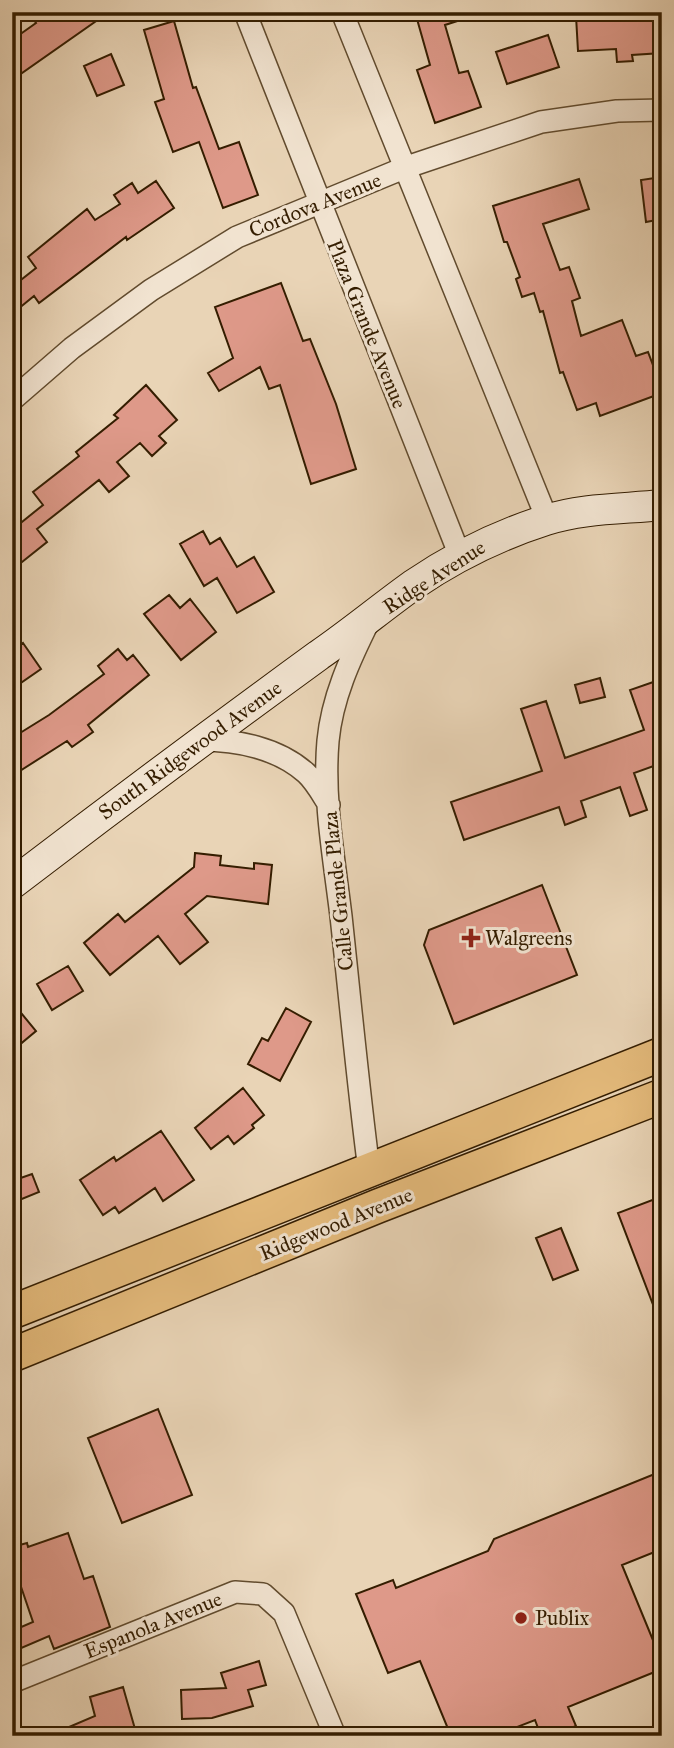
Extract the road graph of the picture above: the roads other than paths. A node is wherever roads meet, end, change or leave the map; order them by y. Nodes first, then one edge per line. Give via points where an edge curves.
1 (245, 12) edge
2 (342, 12) edge
3 (662, 110) edge
4 (404, 169) junction
5 (319, 203) junction
6 (12, 400) edge
7 (662, 505) edge
8 (547, 519) junction
9 (460, 556) junction
10 (370, 619) junction
11 (201, 740) junction
12 (329, 804) junction
13 (12, 884) edge
14 (662, 1054) edge
15 (662, 1096) edge
16 (369, 1170) junction
17 (62, 1292) junction
18 (12, 1312) edge
19 (21, 1351) edge
20 (12, 1682) edge
21 (335, 1736) edge

1 - 5 street, Plaza Grande Avenue
2 - 4 street
3 - 4 street, Cordova Avenue via 541,122
4 - 5 street, Cordova Avenue
4 - 8 street
5 - 6 street, Cordova Avenue via 237,237 151,290 72,348
5 - 9 street, Plaza Grande Avenue
7 - 8 street, Ridge Avenue
8 - 9 street, Ridge Avenue
9 - 10 street, Ridge Avenue
10 - 11 street, South Ridgewood Avenue
10 - 12 street, Calle Grande Plaza via 336,701 328,741
11 - 12 street via 253,746 284,758 307,774
11 - 13 street, South Ridgewood Avenue
12 - 16 street, Calle Grande Plaza
14 - 16 main road, Ridgewood Avenue
15 - 19 main road, Ridgewood Avenue
16 - 17 main road, Ridgewood Avenue
17 - 18 main road, Ridgewood Avenue
17 - 19 main road
20 - 21 street, Espanola Avenue via 235,1592 263,1594 284,1613

